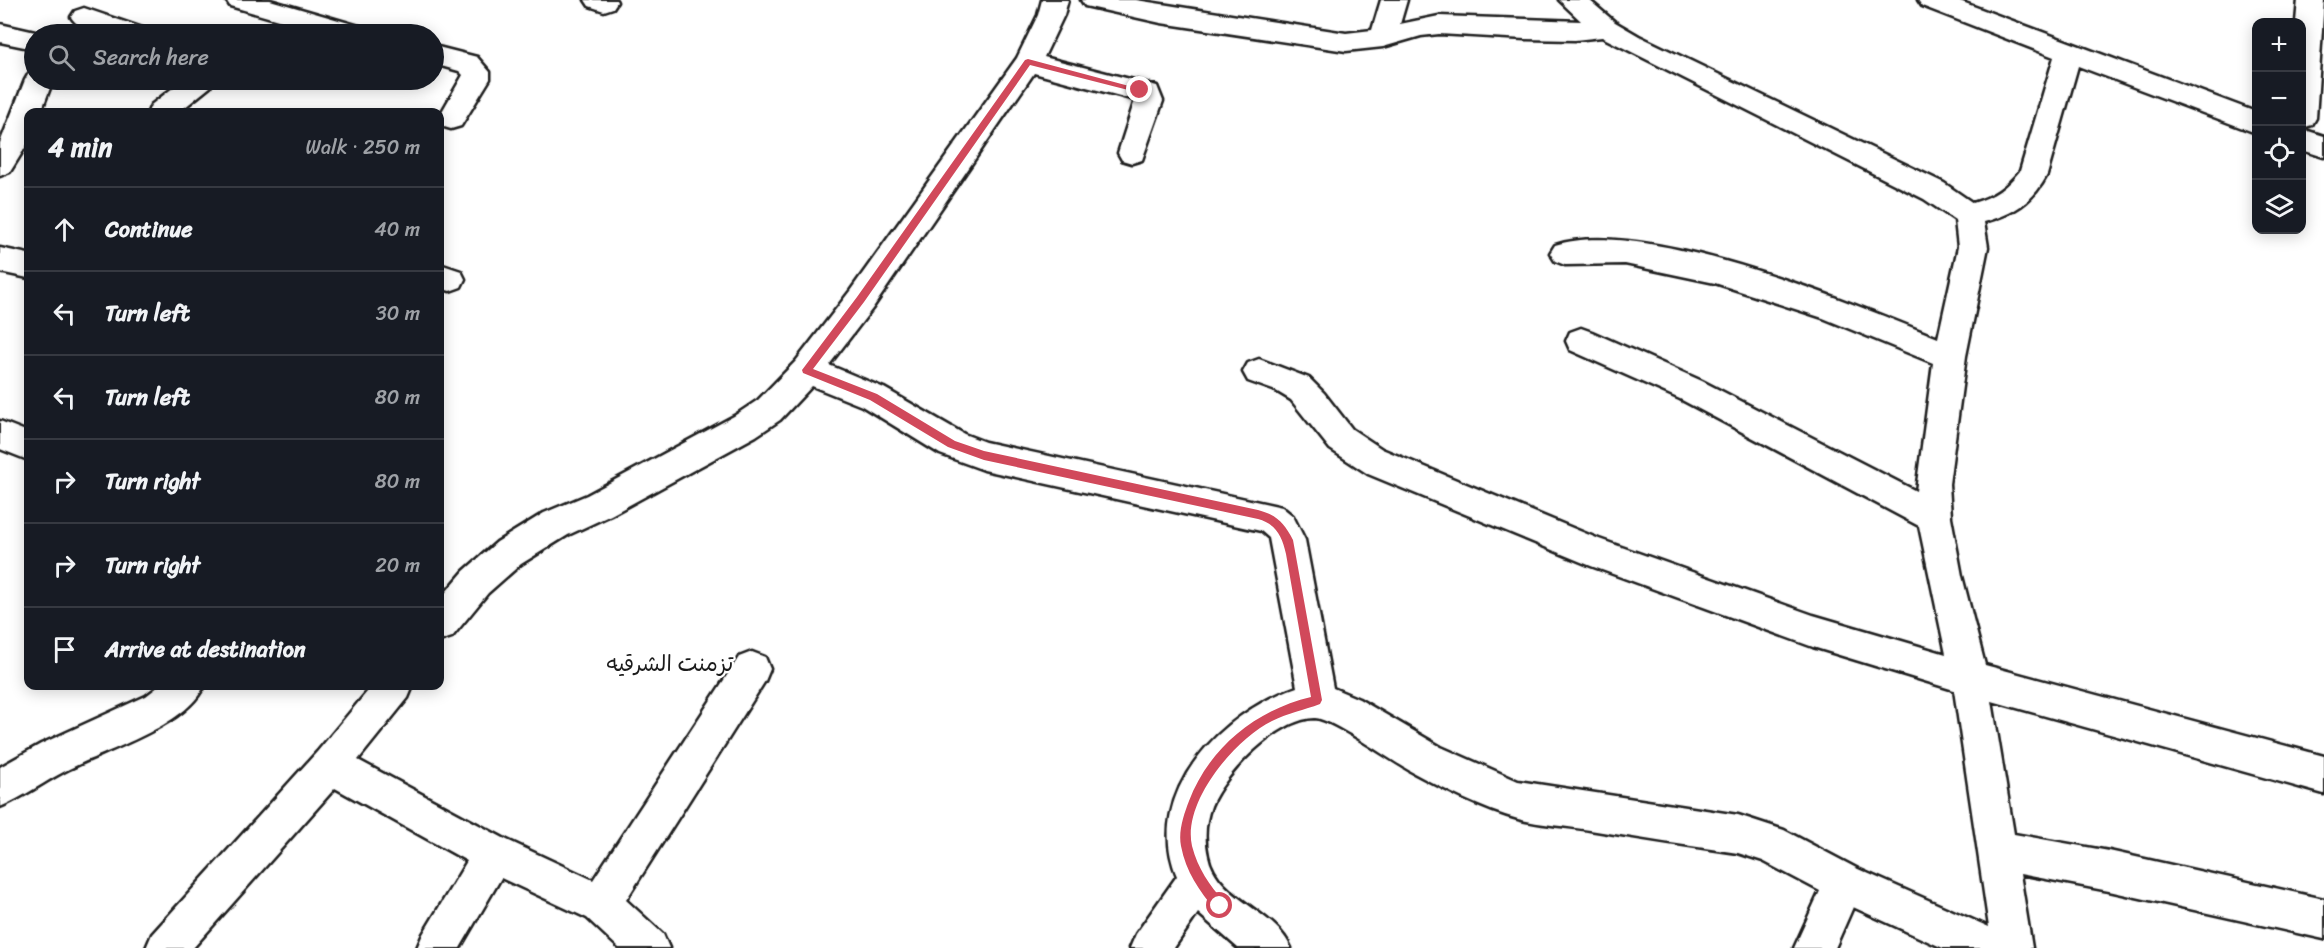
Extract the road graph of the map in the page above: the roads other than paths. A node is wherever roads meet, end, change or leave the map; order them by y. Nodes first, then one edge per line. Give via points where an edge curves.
1 (104, 0) edge
2 (239, 0) edge
3 (1055, 0) edge
4 (1094, 0) edge
5 (1394, 0) edge
6 (1572, 0) edge
7 (1931, 0) edge
8 (2311, 0) edge
9 (1997, 12) edge
10 (77, 24) edge
11 (313, 24) edge
12 (1606, 28) junction
13 (0, 33) edge
14 (24, 37) edge
15 (1383, 38) junction
16 (2068, 53) junction
17 (444, 58) edge
18 (1028, 62) junction
19 (2305, 72) edge
20 (36, 90) edge
21 (188, 90) edge
22 (32, 108) edge
23 (166, 108) edge
24 (451, 119) dead end
25 (2252, 122) edge
26 (23, 140) edge
27 (2306, 142) edge
28 (2324, 147) edge
29 (1132, 153) dead end
30 (0, 165) edge
31 (1969, 215) junction
32 (1565, 254) dead end
33 (0, 260) edge
34 (24, 265) edge
35 (1581, 341) dead end
36 (1950, 356) junction
37 (807, 370) junction
38 (1259, 372) dead end
39 (0, 435) edge
40 (24, 444) edge
41 (1934, 517) junction
42 (444, 620) edge
43 (752, 669) dead end
44 (1970, 678) junction
45 (181, 690) edge
46 (392, 690) edge
47 (1317, 700) junction
48 (330, 765) junction
49 (2324, 775) edge
50 (0, 788) edge
51 (1995, 850) junction
52 (493, 854) junction
53 (1198, 879) junction
54 (1844, 883) junction
55 (600, 904) junction
56 (2324, 919) edge
57 (166, 948) edge
58 (438, 948) edge
59 (649, 948) edge
60 (1150, 948) edge
61 (1271, 948) edge
62 (1814, 948) edge
63 (1989, 948) edge
64 (2012, 948) edge

1 - 10 street
2 - 11 street
3 - 18 street
4 - 15 street via 1346,42
5 - 15 street
6 - 12 street
7 - 9 street
8 - 19 street
9 - 16 street
12 - 15 street via 1525,30 1439,25
12 - 31 street via 1934,191
13 - 14 street
16 - 25 street
16 - 31 street via 2033,175 2018,194 1998,207
17 - 24 street via 468,64 477,72
18 - 29 street via 1147,93 1149,101
18 - 37 street via 861,300
20 - 22 street
21 - 23 street
26 - 30 street
27 - 28 street
31 - 36 street via 1972,248
32 - 36 street via 1632,254 1735,276 1806,298
33 - 34 street
35 - 41 street via 1691,390
36 - 41 street via 1932,484
37 - 42 street via 769,410 745,426 556,524 509,553 476,582
37 - 47 street via 873,397 952,444 984,456 1270,518 1281,526 1288,540
38 - 44 street via 1302,391 1340,438 1380,465 1591,551 1761,613
39 - 40 street
41 - 44 street
43 - 55 street
44 - 49 street
44 - 51 street
45 - 50 street via 159,708 64,752
46 - 48 street
47 - 53 street via 1266,718 1216,761 1200,785 1188,817 1186,844
47 - 54 street via 1362,720 1397,744 1489,790 1518,800 1738,834 1770,844
48 - 52 street
48 - 57 street
51 - 56 street
51 - 64 street
52 - 55 street
52 - 58 street
53 - 60 street
53 - 61 street via 1220,906
54 - 62 street
54 - 63 street
55 - 59 street

